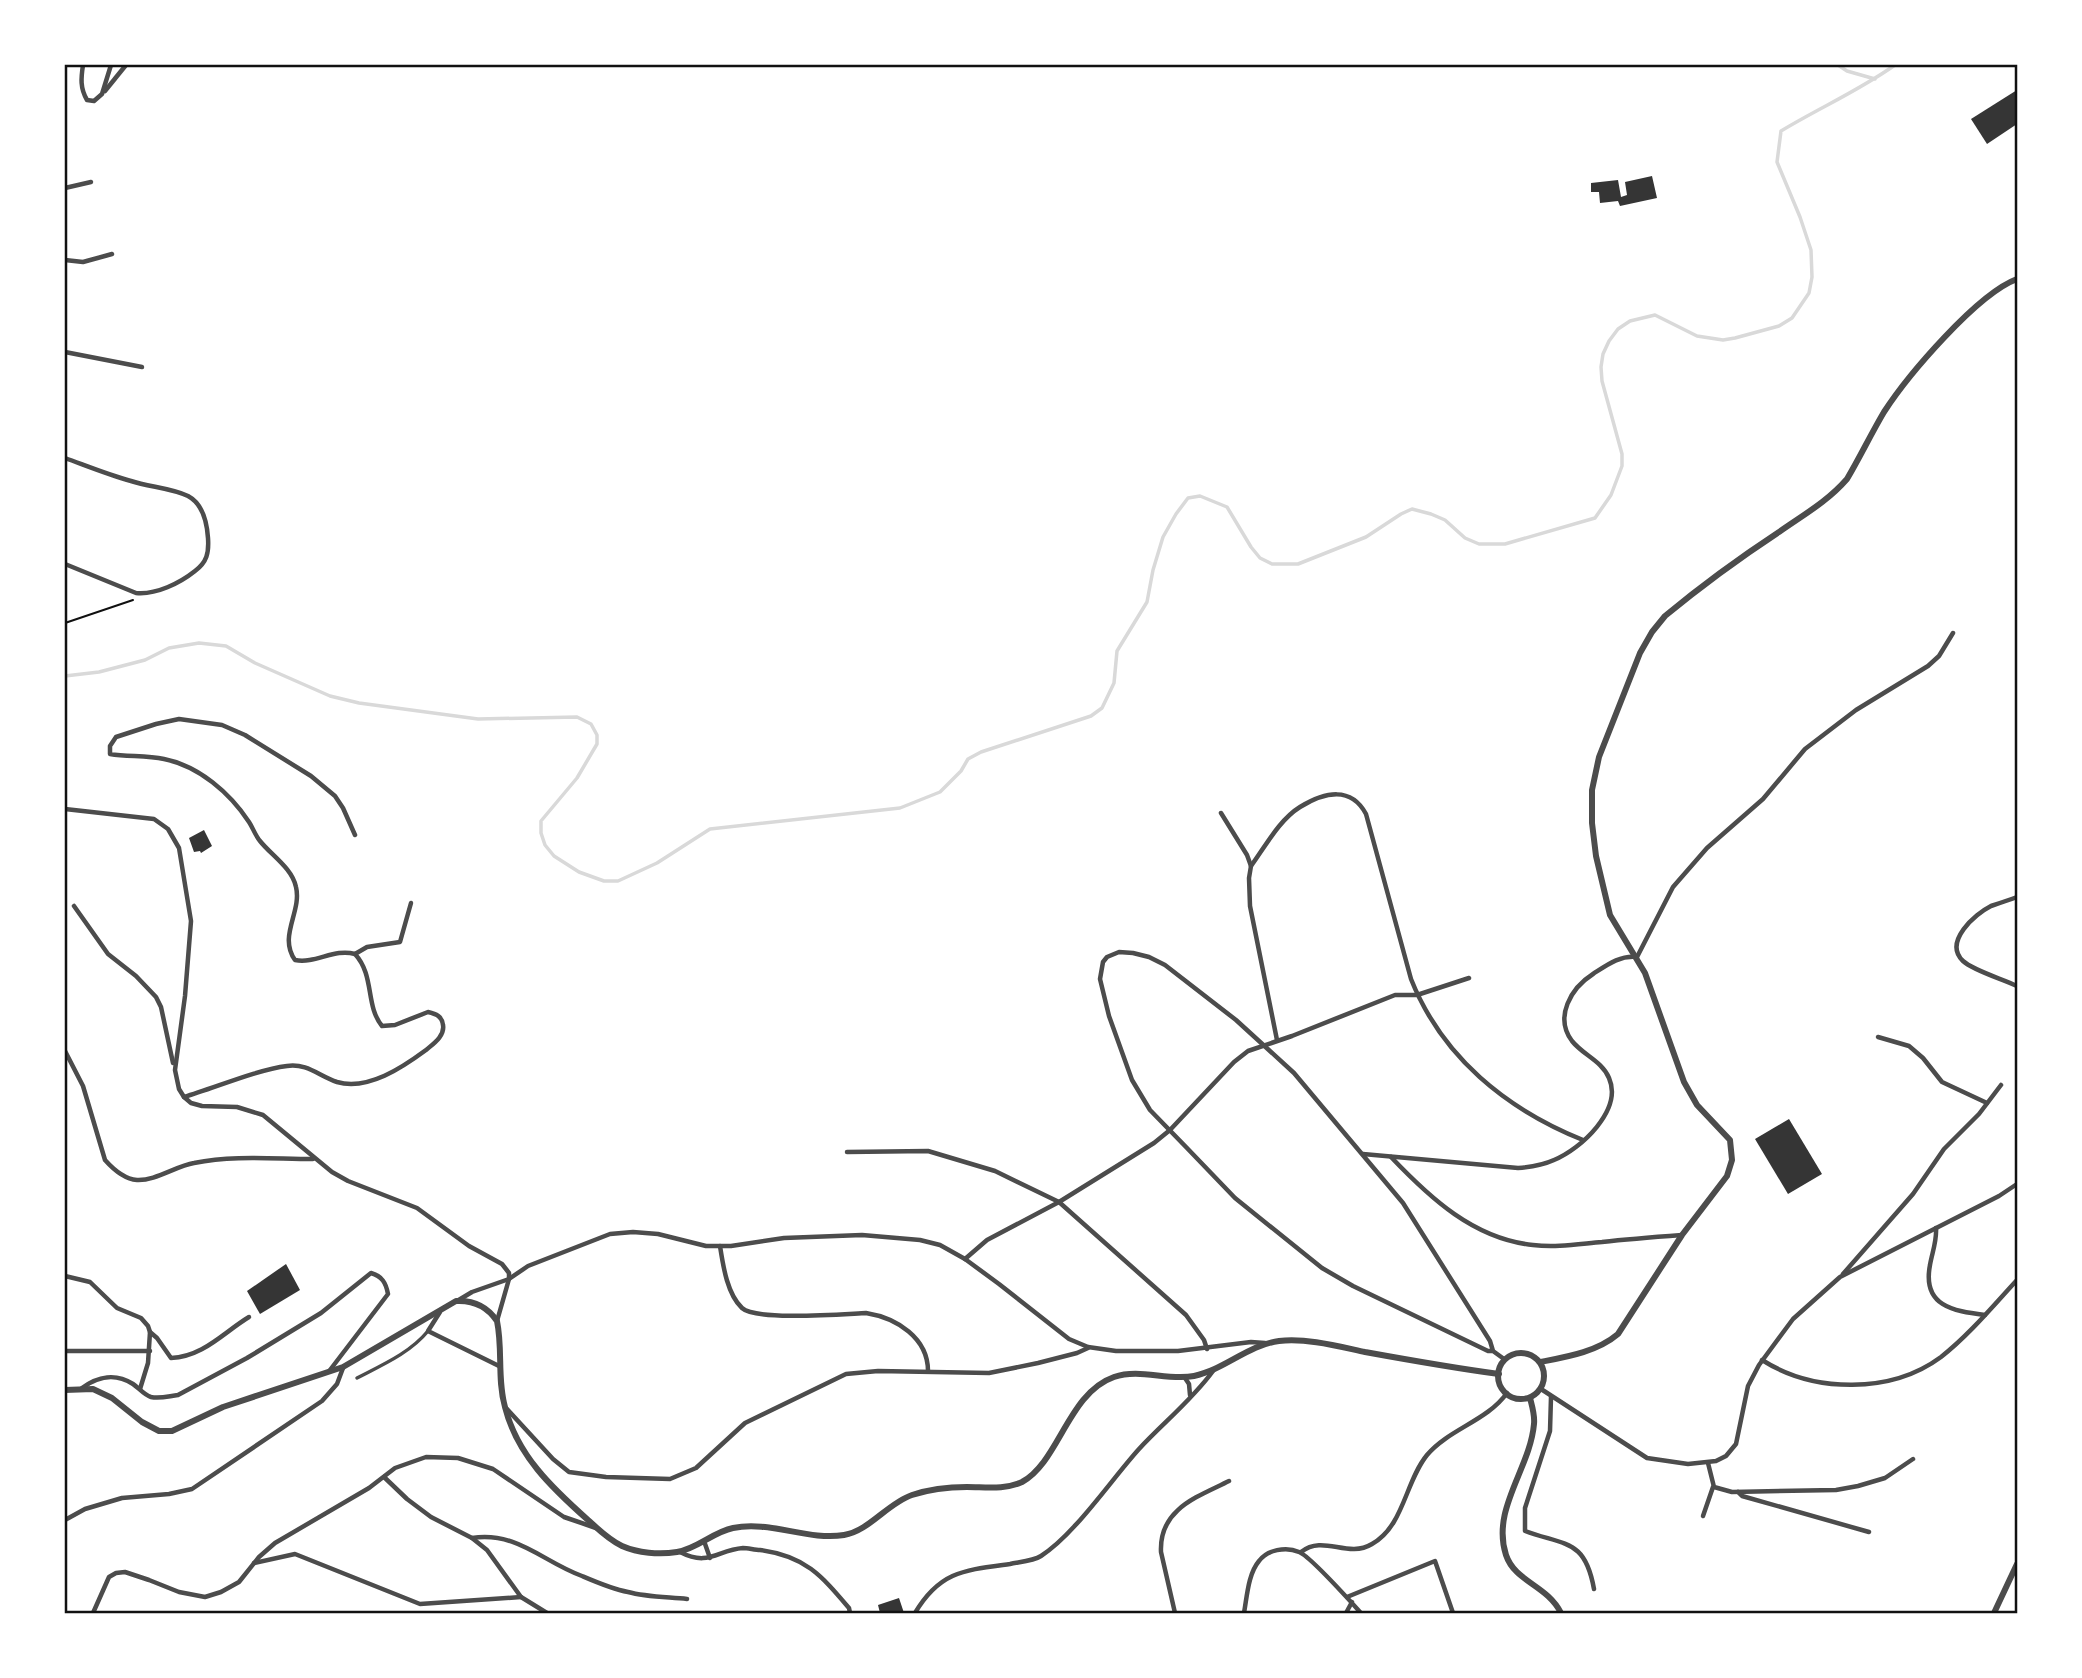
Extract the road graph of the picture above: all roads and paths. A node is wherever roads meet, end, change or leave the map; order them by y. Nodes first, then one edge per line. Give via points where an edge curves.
1 (83, 65) edge
2 (111, 65) edge
3 (126, 65) edge
4 (102, 94) junction
5 (91, 182) dead end
6 (65, 188) edge
7 (112, 254) dead end
8 (65, 260) edge
9 (2017, 279) edge
10 (65, 352) edge
11 (142, 367) dead end
12 (65, 458) edge
13 (65, 564) edge
14 (148, 594) junction
15 (65, 623) edge
16 (1953, 633) dead end
17 (65, 809) edge
18 (1221, 813) dead end
19 (355, 835) dead end
20 (1251, 866) junction
21 (2017, 897) edge
22 (411, 903) dead end
23 (74, 906) dead end
24 (355, 954) junction
25 (1637, 957) junction
26 (1469, 978) dead end
27 (2017, 986) edge
28 (1417, 995) junction
29 (1878, 1037) dead end
30 (1277, 1040) junction
31 (1264, 1045) junction
32 (65, 1051) edge
33 (175, 1070) junction
34 (2001, 1085) dead end
35 (184, 1097) junction
36 (1987, 1103) junction
37 (1170, 1130) junction
38 (1583, 1140) junction
39 (847, 1152) dead end
40 (1363, 1154) junction
41 (1391, 1156) junction
42 (315, 1159) junction
43 (2017, 1184) edge
44 (1059, 1202) junction
45 (1936, 1228) junction
46 (1682, 1235) junction
47 (720, 1246) junction
48 (965, 1259) junction
49 (65, 1276) edge
50 (1840, 1277) junction
51 (509, 1279) junction
52 (2017, 1280) edge
53 (456, 1301) junction
54 (442, 1309) junction
55 (1985, 1315) junction
56 (249, 1317) dead end
57 (497, 1321) junction
58 (428, 1331) junction
59 (150, 1332) junction
60 (1490, 1340) junction
61 (1269, 1343) junction
62 (1088, 1347) junction
63 (1483, 1347) junction
64 (1207, 1349) junction
65 (65, 1351) edge
66 (150, 1351) junction
67 (1493, 1351) junction
68 (1504, 1359) junction
69 (1762, 1360) junction
70 (1540, 1362) junction
71 (499, 1366) junction
72 (343, 1367) junction
73 (330, 1370) junction
74 (928, 1371) junction
75 (1213, 1371) junction
76 (1499, 1374) junction
77 (1184, 1377) junction
78 (357, 1378) dead end
79 (82, 1388) junction
80 (1541, 1389) junction
81 (65, 1390) edge
82 (140, 1390) junction
83 (1507, 1393) junction
84 (1190, 1396) junction
85 (1551, 1396) junction
86 (1530, 1398) junction
87 (505, 1407) junction
88 (1913, 1459) dead end
89 (1708, 1463) junction
90 (384, 1477) junction
91 (1229, 1482) dead end
92 (1714, 1487) junction
93 (1738, 1492) junction
94 (572, 1506) junction
95 (558, 1512) junction
96 (1703, 1516) dead end
97 (65, 1520) edge
98 (597, 1528) junction
99 (1869, 1532) dead end
100 (472, 1538) junction
101 (704, 1541) junction
102 (680, 1552) junction
103 (1301, 1552) junction
104 (711, 1559) junction
105 (254, 1564) junction
106 (2017, 1564) edge
107 (1594, 1589) dead end
108 (521, 1597) junction
109 (1347, 1597) junction
110 (687, 1599) dead end
111 (1352, 1602) junction
112 (93, 1613) edge
113 (547, 1613) edge
114 (850, 1613) edge
115 (915, 1613) edge
116 (1175, 1613) edge
117 (1244, 1613) edge
118 (1346, 1613) edge
119 (1362, 1613) edge
120 (1453, 1613) edge
121 (1561, 1613) edge
122 (1994, 1613) edge

1 - 4 street via 80,83 87,100 94,101
2 - 4 street
3 - 4 street
5 - 6 street
7 - 8 street via 83,262
9 - 25 street via 1975,307 1908,381 1839,488 1683,601 1665,616 1640,653 1599,757 1592,790 1596,856 1610,915
10 - 11 street
12 - 14 street via 188,496 202,510 208,537 205,562 190,576
13 - 14 street
14 - 15 path
16 - 25 street via 1928,666 1856,710 1805,749 1763,799 1707,848 1673,887
17 - 33 street via 154,819 167,829 178,848 191,933
18 - 20 street
19 - 24 street via 335,796 312,776 222,725 179,719 116,737 110,746 110,754 180,762 232,800 296,886 288,944 295,960
20 - 28 street via 1299,807 1332,794 1360,802
20 - 30 street via 1250,906
21 - 27 street via 1980,914 1959,934 1957,944 1958,956 1965,963
22 - 24 street via 400,942 367,947
23 - 33 street via 108,954 156,997
24 - 35 street via 365,968 375,1015 382,1026 428,1012 440,1017 443,1030 431,1046 369,1081 338,1082 296,1065
25 - 38 street via 1621,958 1589,977 1566,1006 1566,1029 1573,1043 1603,1069 1612,1087 1604,1115
25 - 46 street via 1688,1091 1731,1145 1727,1176
26 - 28 street
28 - 30 street via 1395,995
28 - 38 street via 1442,1037 1477,1076
29 - 36 street via 1909,1046 1942,1082
30 - 31 street
31 - 37 street via 1234,1062
31 - 37 street via 1166,965 1133,953 1107,957 1100,979 1118,1042 1138,1090
31 - 40 street
32 - 42 street via 83,1086 105,1160 128,1178 139,1180 220,1159
33 - 35 street
34 - 36 street
35 - 42 street via 202,1106 237,1107 263,1115
36 - 50 street
37 - 44 street
37 - 63 street via 1236,1198 1322,1268
38 - 41 street via 1556,1159 1533,1167
39 - 44 street via 928,1151 995,1171
40 - 41 street
40 - 60 street via 1409,1213
41 - 46 street via 1445,1208 1505,1240 1555,1246
42 - 51 street via 348,1181 416,1208 502,1264
43 - 45 street
44 - 48 street via 987,1240
44 - 64 street via 1186,1315
45 - 50 street
45 - 55 street via 1930,1290 1950,1308
46 - 70 street via 1618,1334 1588,1350
47 - 48 street via 862,1235 930,1242
47 - 51 street via 645,1233 610,1234 528,1266
47 - 74 street via 736,1301 747,1311 877,1315 897,1324 923,1346
48 - 62 street via 1069,1339
49 - 59 street via 90,1282 117,1308 141,1318
50 - 69 street via 1793,1319
51 - 53 street
51 - 57 street
52 - 55 street
53 - 54 street
53 - 57 street via 477,1303
54 - 58 street
54 - 72 street
55 - 69 street via 1928,1365 1873,1383 1821,1382
56 - 59 street via 218,1340 182,1357 171,1357
57 - 71 street
58 - 71 street
58 - 78 street via 403,1353
59 - 66 street
60 - 63 street
60 - 67 street
61 - 64 street
61 - 75 street
61 - 76 street via 1310,1342
62 - 64 street via 1145,1352
62 - 74 street via 1006,1371
63 - 67 street
65 - 66 street
66 - 82 street
67 - 68 street
68 - 70 street via 1522,1353
68 - 76 street
69 - 89 street via 1745,1393 1736,1444 1726,1456
70 - 80 street via 1544,1375
71 - 87 street
72 - 73 street
72 - 97 street via 337,1384 322,1401 198,1486 122,1498
73 - 79 street via 165,1431 142,1422 103,1393
73 - 82 street via 388,1294 377,1274 371,1273 286,1335 187,1390 163,1398
74 - 87 street via 861,1372 828,1381 746,1423 696,1468 670,1479 569,1472
75 - 77 street
75 - 84 street
76 - 83 street
77 - 84 street
77 - 101 street via 1130,1373 1093,1388 1031,1476 1014,1485 919,1493 841,1536 754,1526 723,1531
79 - 81 street
79 - 82 street via 102,1377 114,1377
80 - 85 street
80 - 86 street
83 - 86 street via 1517,1399
83 - 103 street via 1495,1407 1426,1457 1392,1525 1379,1540 1357,1550 1320,1544
84 - 115 street via 1039,1558 966,1569 941,1583
85 - 89 street via 1647,1458
85 - 107 street via 1550,1431 1525,1508 1525,1531 1573,1547 1585,1557
86 - 121 street via 1534,1424 1507,1505 1504,1544 1511,1566 1553,1599
87 - 94 street via 515,1435 537,1469
88 - 93 street via 1885,1478 1858,1486
89 - 92 street
90 - 95 street via 426,1457 458,1458 493,1469
90 - 100 street via 431,1517
90 - 105 street via 275,1543
91 - 116 street via 1184,1503 1166,1525 1161,1552
92 - 93 street
92 - 96 street
93 - 99 street
94 - 95 street
94 - 98 street
95 - 98 street
98 - 102 street via 630,1549
100 - 108 street via 487,1550
100 - 110 street via 487,1535 518,1542 565,1570 628,1592
101 - 102 street
101 - 104 street
102 - 104 street
103 - 109 street
103 - 117 street via 1272,1551 1258,1561
104 - 114 street via 743,1548 797,1559 824,1579
105 - 108 street via 295,1554 420,1604
105 - 112 street via 239,1582 205,1597 116,1573 109,1577
106 - 122 street
108 - 113 street
109 - 111 street
109 - 120 street via 1435,1561
111 - 118 street
111 - 119 street

